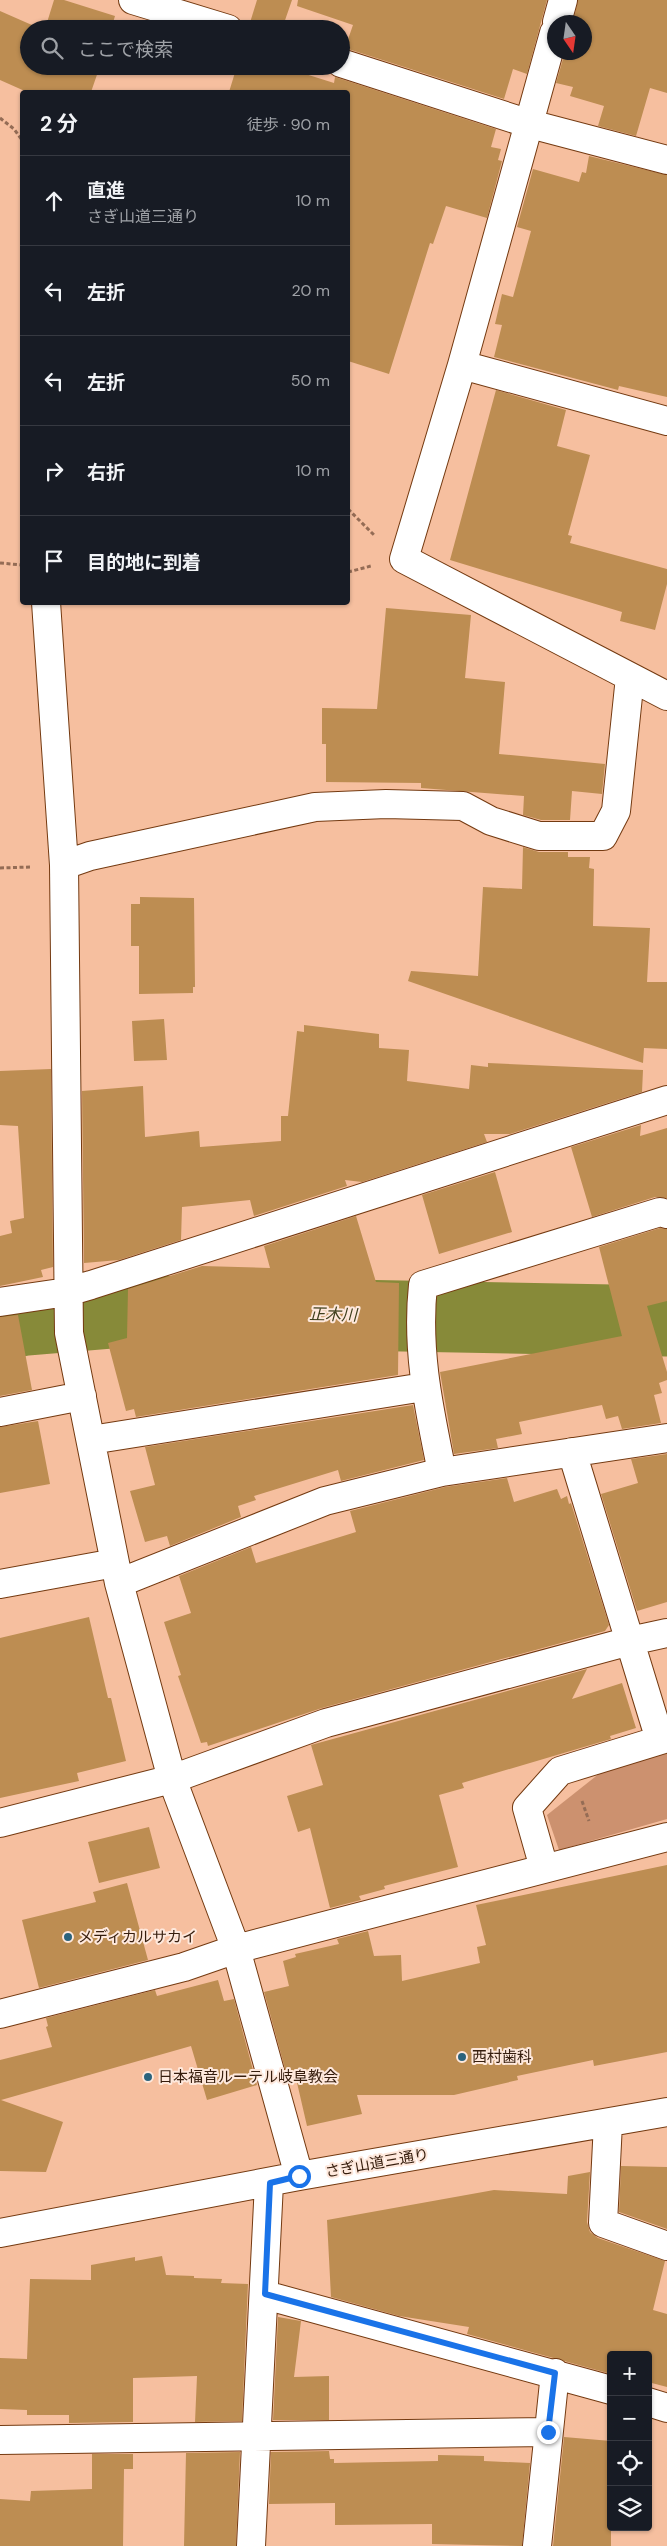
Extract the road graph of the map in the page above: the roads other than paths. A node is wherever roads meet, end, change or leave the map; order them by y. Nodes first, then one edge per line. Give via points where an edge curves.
1 (133, 0) edge
2 (563, 0) edge
3 (559, 15) edge
4 (199, 20) edge
5 (547, 60) edge
6 (350, 66) edge
7 (530, 124) junction
8 (667, 160) edge
9 (462, 365) junction
10 (667, 421) edge
11 (46, 605) edge
12 (630, 677) junction
13 (667, 696) edge
14 (64, 865) junction
15 (667, 1100) edge
16 (667, 1214) edge
17 (68, 1296) junction
18 (0, 1302) edge
19 (424, 1387) junction
20 (82, 1396) junction
21 (0, 1412) edge
22 (667, 1438) edge
23 (91, 1440) junction
24 (572, 1452) junction
25 (442, 1472) junction
26 (117, 1573) junction
27 (0, 1584) edge
28 (667, 1633) edge
29 (630, 1641) junction
30 (663, 1739) edge
31 (172, 1779) junction
32 (0, 1823) edge
33 (667, 1836) edge
34 (544, 1868) junction
35 (236, 1949) junction
36 (0, 2014) edge
37 (667, 2112) edge
38 (608, 2124) junction
39 (299, 2176) junction
40 (270, 2183) junction
41 (0, 2233) edge
42 (667, 2246) edge
43 (265, 2294) junction
44 (555, 2373) junction
45 (607, 2389) edge
46 (652, 2403) edge
47 (667, 2408) edge
48 (548, 2432) junction
49 (258, 2438) junction
50 (0, 2440) edge
51 (251, 2546) edge
52 (537, 2546) edge

1 - 4 street
2 - 3 street
5 - 7 street
6 - 7 street
7 - 8 street
7 - 9 street
9 - 10 street
9 - 12 street via 404,559
11 - 14 street
12 - 13 street
12 - 14 street via 616,811 603,836 540,836 491,821 463,806 386,804 315,807 90,856
14 - 17 street
15 - 17 street
16 - 19 street via 660,1212 424,1285 420,1334
17 - 18 street
17 - 20 street via 69,1333
19 - 23 street
19 - 25 street
20 - 21 street
20 - 23 street
22 - 24 street
23 - 26 street
24 - 25 street
24 - 29 street
25 - 26 street via 325,1501
26 - 27 street
26 - 31 street
28 - 29 street
29 - 30 street
29 - 31 street via 326,1723
30 - 34 street via 560,1771 528,1808
31 - 32 street
31 - 35 street
33 - 34 street
34 - 35 street
35 - 36 street via 184,1967
35 - 39 street
37 - 38 street, さぎ山道三通り
38 - 39 street, さぎ山道三通り
38 - 42 street via 603,2222
39 - 40 street, さぎ山道三通り
40 - 41 street, さぎ山道三通り
40 - 43 street
43 - 44 street
43 - 49 street
44 - 45 street
44 - 48 street
46 - 47 street
48 - 49 street
48 - 52 street
49 - 50 street
49 - 51 street

